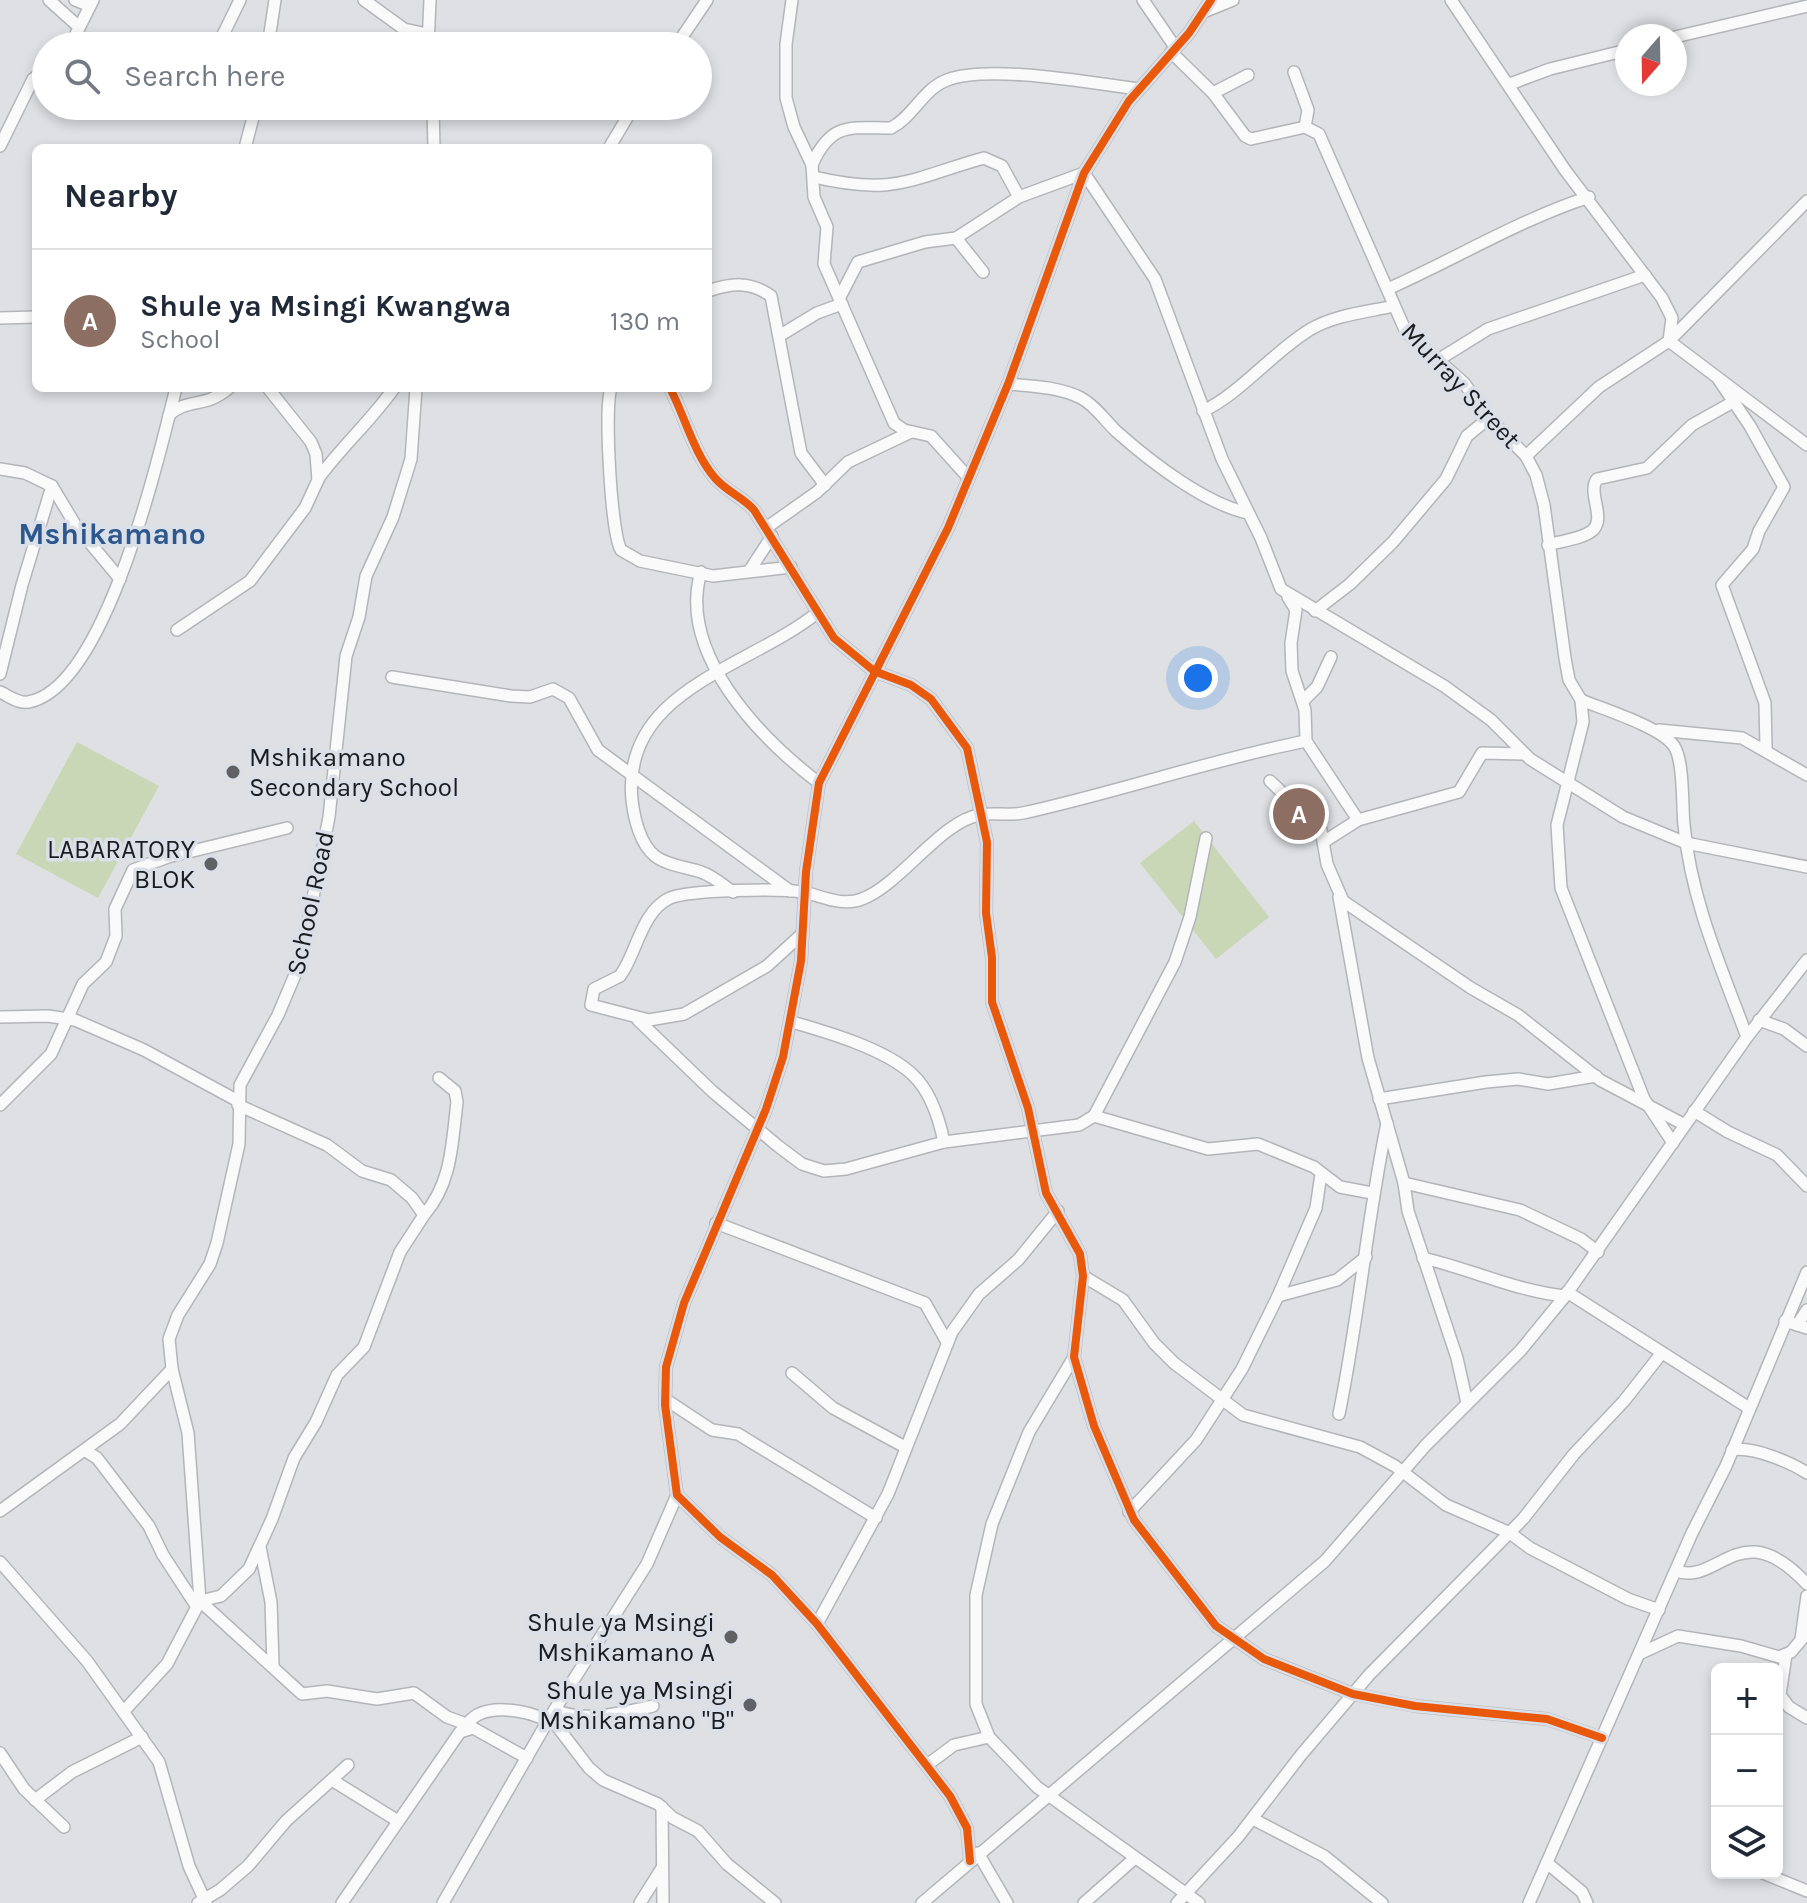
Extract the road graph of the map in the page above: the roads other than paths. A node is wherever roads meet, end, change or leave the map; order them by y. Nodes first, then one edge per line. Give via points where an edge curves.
1 (49, 0) edge
2 (75, 0) edge
3 (240, 0) edge
4 (275, 0) edge
5 (364, 0) edge
6 (430, 0) edge
7 (707, 0) edge
8 (792, 0) edge
9 (1143, 0) edge
10 (1233, 0) edge
11 (1451, 0) edge
12 (92, 3) edge
13 (1208, 5) edge
14 (1807, 6) edge
15 (79, 27) junction
16 (77, 32) edge
17 (224, 32) edge
18 (270, 32) edge
19 (411, 32) edge
20 (428, 32) edge
21 (685, 32) edge
22 (1687, 34) edge
23 (1173, 49) junction
24 (1615, 53) edge
25 (1294, 72) dead end
26 (1248, 75) dead end
27 (32, 81) edge
28 (1510, 84) junction
29 (1138, 89) junction
30 (1213, 93) junction
31 (252, 120) edge
32 (433, 120) edge
33 (626, 120) edge
34 (1305, 127) junction
35 (246, 144) edge
36 (434, 144) edge
37 (611, 144) edge
38 (0, 146) edge
39 (813, 171) junction
40 (1084, 173) junction
41 (1019, 197) junction
42 (1589, 197) junction
43 (1807, 201) edge
44 (956, 238) junction
45 (983, 272) dead end
46 (1645, 275) junction
47 (1390, 288) junction
48 (712, 290) edge
49 (841, 300) junction
50 (1394, 306) junction
51 (32, 317) edge
52 (0, 318) edge
53 (779, 336) junction
54 (1669, 341) junction
55 (1438, 360) junction
56 (1719, 380) junction
57 (1008, 384) junction
58 (175, 392) edge
59 (224, 392) edge
60 (271, 392) edge
61 (391, 392) edge
62 (416, 392) edge
63 (610, 392) edge
64 (672, 392) edge
65 (1733, 402) junction
66 (1203, 411) junction
67 (169, 416) junction
68 (1489, 418) junction
69 (911, 432) junction
70 (1807, 445) edge
71 (1526, 456) junction
72 (0, 469) edge
73 (967, 476) junction
74 (318, 480) junction
75 (825, 485) junction
76 (52, 486) junction
77 (1248, 513) junction
78 (769, 532) junction
79 (1548, 545) junction
80 (791, 567) junction
81 (750, 570) junction
82 (701, 572) junction
83 (120, 579) junction
84 (1285, 593) junction
85 (1315, 611) junction
86 (817, 613) junction
87 (177, 630) dead end
88 (1331, 657) dead end
89 (874, 671) junction
90 (718, 673) junction
91 (0, 674) edge
92 (392, 677) dead end
93 (0, 692) edge
94 (1581, 700) junction
95 (1303, 701) junction
96 (1650, 730) junction
97 (1693, 734) junction
98 (1306, 741) junction
99 (1766, 748) junction
100 (1524, 754) junction
101 (1678, 756) junction
102 (629, 772) junction
103 (1807, 775) edge
104 (1270, 781) dead end
105 (819, 783) junction
106 (1569, 784) junction
107 (979, 814) junction
108 (1358, 820) junction
109 (287, 828) dead end
110 (1206, 838) dead end
111 (1325, 841) junction
112 (1686, 843) junction
113 (1807, 867) edge
114 (790, 891) junction
115 (733, 892) junction
116 (804, 893) junction
117 (1338, 894) junction
118 (802, 934) junction
119 (1807, 960) edge
120 (0, 1017) edge
121 (635, 1018) junction
122 (69, 1019) junction
123 (1759, 1020) junction
124 (792, 1022) junction
125 (1747, 1037) junction
126 (1807, 1046) edge
127 (1596, 1076) junction
128 (439, 1078) dead end
129 (1379, 1099) junction
130 (238, 1103) junction
131 (0, 1105) edge
132 (1647, 1105) junction
133 (1694, 1111) junction
134 (1094, 1116) junction
135 (1387, 1121) junction
136 (1685, 1125) junction
137 (758, 1129) junction
138 (1035, 1132) junction
139 (944, 1142) junction
140 (1673, 1143) junction
141 (1321, 1174) junction
142 (1404, 1183) junction
143 (1807, 1186) edge
144 (1372, 1193) junction
145 (1058, 1211) junction
146 (424, 1215) junction
147 (716, 1223) junction
148 (1598, 1252) junction
149 (1366, 1257) junction
150 (1423, 1258) junction
151 (1807, 1272) edge
152 (1083, 1276) junction
153 (1566, 1294) junction
154 (1278, 1296) junction
155 (1807, 1310) edge
156 (1785, 1321) junction
157 (1802, 1326) edge
158 (947, 1342) junction
159 (1661, 1354) junction
160 (1074, 1357) junction
161 (172, 1369) junction
162 (792, 1373) dead end
163 (665, 1399) junction
164 (1222, 1401) junction
165 (1467, 1403) junction
166 (1749, 1408) junction
167 (1339, 1414) dead end
168 (905, 1447) junction
169 (1732, 1450) junction
170 (86, 1451) junction
171 (1402, 1473) junction
172 (1807, 1473) edge
173 (677, 1495) junction
174 (0, 1511) edge
175 (1129, 1512) junction
176 (876, 1518) junction
177 (1510, 1533) junction
178 (260, 1546) junction
179 (0, 1562) edge
180 (1676, 1571) junction
181 (1807, 1584) edge
182 (1807, 1596) edge
183 (198, 1604) junction
184 (1659, 1610) junction
185 (817, 1624) junction
186 (1804, 1636) edge
187 (1233, 1641) junction
188 (1639, 1654) junction
189 (1786, 1655) junction
190 (273, 1665) junction
191 (1353, 1694) junction
192 (653, 1706) dead end
193 (124, 1711) junction
194 (551, 1716) junction
195 (1807, 1718) edge
196 (466, 1726) junction
197 (142, 1737) junction
198 (989, 1737) junction
199 (1602, 1738) junction
200 (0, 1753) edge
201 (527, 1758) junction
202 (348, 1765) dead end
203 (927, 1765) junction
204 (332, 1780) junction
205 (1052, 1796) junction
206 (35, 1800) junction
207 (662, 1807) junction
208 (1253, 1819) junction
209 (398, 1821) junction
210 (64, 1827) dead end
211 (974, 1857) junction
212 (1135, 1858) junction
213 (1547, 1863) junction
214 (662, 1867) junction
215 (1778, 1879) edge
216 (1807, 1891) edge
217 (1181, 1899) edge
218 (202, 1902) edge
219 (342, 1903) edge
220 (443, 1903) edge
221 (640, 1903) edge
222 (663, 1903) edge
223 (775, 1903) edge
224 (922, 1903) edge
225 (1007, 1903) edge
226 (1084, 1903) edge
227 (1199, 1903) edge
228 (1382, 1903) edge
229 (1529, 1903) edge
230 (1587, 1903) edge

1 - 15 street
2 - 12 street
3 - 17 street
4 - 18 street
5 - 19 street
6 - 20 street
7 - 21 street
8 - 39 street via 786,98
9 - 23 street
10 - 13 street
11 - 28 street
12 - 15 street
13 - 23 street
14 - 22 street
15 - 16 street
23 - 29 street
23 - 30 street
24 - 28 street
25 - 34 street via 1308,110
26 - 30 street
27 - 38 street
28 - 42 street via 1565,170
29 - 39 street via 966,75 934,87 891,128 864,124 840,131 824,145
29 - 40 street
30 - 34 street via 1251,139
31 - 35 street
32 - 36 street
33 - 37 street
34 - 47 street, Murray Street via 1319,134
39 - 41 street via 855,186 908,184 984,158 1002,166
39 - 49 street via 814,197 827,227 824,264
40 - 41 street
40 - 57 street
40 - 66 street via 1155,279
41 - 44 street
42 - 46 street
42 - 47 street via 1494,235
43 - 54 street
44 - 45 street
44 - 49 street via 858,262
46 - 54 street via 1672,318
46 - 55 street via 1488,329
47 - 50 street, Murray Street
48 - 53 street via 742,284 758,287 771,296
49 - 53 street
49 - 69 street via 885,409 894,423
50 - 55 street, Murray Street via 1414,342
50 - 66 street via 1311,328
51 - 52 street
53 - 75 street via 801,453
54 - 56 street
54 - 71 street via 1599,387
55 - 68 street, Murray Street via 1464,383
56 - 65 street
56 - 70 street
57 - 73 street
57 - 77 street via 1078,396 1122,437 1191,487 1220,506
58 - 67 street
59 - 67 street via 216,399 183,404
60 - 74 street via 311,442
61 - 74 street
62 - 130 street, School Road via 411,459 393,517 366,576 346,656 329,817 300,963 240,1085
63 - 82 street via 606,425 616,542 627,557
64 - 78 street via 714,477 746,501
65 - 79 street via 1692,425 1647,468 1594,481 1595,527
65 - 99 street via 1784,487 1753,549 1722,585 1765,703
66 - 77 street
67 - 83 street
68 - 71 street, Murray Street
68 - 85 street via 1467,436 1446,479 1393,542
69 - 73 street via 931,436
69 - 75 street via 861,453
71 - 79 street, Murray Street via 1541,490
72 - 76 street
73 - 89 street via 937,552
74 - 87 street via 305,508 250,581
75 - 78 street
76 - 83 street via 76,526
76 - 91 street
77 - 84 street
78 - 80 street
78 - 81 street
79 - 94 street, Murray Street via 1569,680
80 - 81 street
80 - 86 street
81 - 82 street via 721,576
82 - 90 street via 695,615
83 - 93 street via 58,687 24,703
84 - 85 street
84 - 95 street via 1296,610 1292,671
85 - 100 street via 1444,686 1491,720
86 - 89 street via 845,650
86 - 90 street via 779,641
88 - 95 street via 1317,687
89 - 105 street
89 - 107 street via 921,692 960,735
90 - 102 street via 658,714 643,735
90 - 105 street via 750,721
92 - 102 street via 511,696 530,697 553,689 569,698 598,750
94 - 96 street
94 - 106 street, Murray Street via 1583,722
95 - 98 street
96 - 97 street
96 - 101 street via 1666,738
97 - 99 street via 1735,736
97 - 101 street
98 - 107 street via 1020,814
98 - 108 street
99 - 103 street
100 - 106 street
100 - 108 street via 1482,753 1459,792
101 - 112 street
102 - 114 street
102 - 115 street via 637,827 653,854 708,875
104 - 111 street via 1314,822
105 - 116 street
106 - 112 street via 1623,817
106 - 132 street, Murray Street via 1556,831 1561,888
107 - 116 street via 863,899 833,901
107 - 138 street via 987,842 992,1002
108 - 111 street
109 - 122 street via 133,870 115,909 116,936 109,956 83,984
110 - 134 street via 1175,962
111 - 117 street
112 - 113 street
112 - 125 street via 1718,968
114 - 115 street
114 - 116 street
115 - 121 street via 683,894 650,914 620,976 594,989 590,1001 597,1009
116 - 118 street
117 - 127 street via 1518,1015
117 - 129 street
118 - 121 street via 767,966 684,1014
118 - 124 street
119 - 123 street
120 - 122 street
121 - 137 street
122 - 130 street via 144,1050
122 - 131 street via 50,1056
123 - 125 street
123 - 126 street
124 - 137 street
124 - 139 street via 837,1036 913,1074 936,1110
125 - 133 street
127 - 129 street via 1548,1084 1518,1079 1486,1082
127 - 132 street
128 - 146 street via 455,1091 457,1102 447,1177 441,1195
129 - 135 street
130 - 146 street via 327,1145 362,1171 391,1180
130 - 161 street, School Road via 239,1144 217,1243 172,1327
132 - 136 street
132 - 140 street
133 - 136 street
133 - 143 street via 1777,1155
134 - 138 street via 1079,1125
134 - 141 street via 1208,1149 1258,1144
135 - 142 street
135 - 144 street
136 - 140 street
137 - 139 street via 802,1164 824,1171
137 - 147 street
138 - 139 street
138 - 145 street via 1043,1184
140 - 148 street
141 - 144 street via 1340,1187
141 - 154 street via 1316,1208
142 - 148 street via 1520,1210
142 - 150 street
144 - 149 street
145 - 152 street via 1080,1254
145 - 158 street via 1018,1260 974,1299
146 - 178 street via 400,1252 364,1347 337,1375 294,1458
147 - 158 street via 925,1303
147 - 163 street via 676,1329
148 - 153 street
149 - 154 street via 1337,1280
149 - 167 street
150 - 153 street via 1526,1290
150 - 165 street
151 - 156 street
152 - 160 street
152 - 164 street via 1123,1300 1154,1343
153 - 159 street
153 - 165 street via 1521,1350
154 - 164 street
155 - 157 street
156 - 157 street
156 - 166 street
158 - 168 street
159 - 166 street
159 - 177 street
160 - 175 street via 1094,1426
160 - 198 street via 1018,1457 983,1560 976,1595 974,1666 976,1704
161 - 170 street
161 - 183 street, School Road via 188,1433
162 - 168 street via 833,1408
163 - 173 street
163 - 176 street via 712,1430 738,1434
164 - 171 street via 1252,1419 1357,1446
164 - 175 street via 1190,1447
165 - 171 street
166 - 169 street
168 - 176 street
169 - 172 street via 1788,1461
169 - 180 street
170 - 174 street
170 - 183 street via 144,1519
171 - 177 street via 1446,1505
171 - 187 street via 1325,1561
173 - 185 street via 720,1537 772,1575
173 - 194 street via 647,1564
175 - 187 street
176 - 185 street
177 - 184 street via 1619,1595
177 - 191 street
178 - 183 street via 236,1585
178 - 190 street via 271,1602
179 - 193 street via 46,1609
180 - 181 street via 1692,1573 1744,1552 1788,1563
180 - 184 street
182 - 186 street
183 - 190 street
183 - 193 street via 167,1664
184 - 188 street
185 - 203 street
186 - 189 street
187 - 191 street
187 - 205 street
188 - 189 street via 1678,1636
188 - 199 street
189 - 195 street via 1780,1695
190 - 196 street via 302,1694 327,1691 377,1699 414,1693
191 - 199 street via 1547,1719
191 - 208 street
192 - 194 street via 589,1718
193 - 197 street
194 - 196 street via 507,1710 477,1716
194 - 201 street
194 - 207 street via 603,1780
196 - 201 street
196 - 209 street
197 - 206 street via 72,1772
197 - 218 street via 165,1774 177,1832
198 - 203 street via 954,1745
198 - 205 street
199 - 213 street
200 - 206 street
201 - 220 street
202 - 204 street
203 - 211 street via 959,1810
204 - 209 street
204 - 218 street via 286,1821 248,1866
205 - 211 street
205 - 212 street
206 - 210 street
207 - 214 street
207 - 223 street via 698,1831 727,1864
208 - 217 street
208 - 228 street via 1324,1856
209 - 219 street
211 - 224 street
211 - 225 street
212 - 217 street
212 - 226 street
213 - 229 street
213 - 230 street via 1582,1892
214 - 221 street
214 - 222 street
215 - 216 street
217 - 227 street

